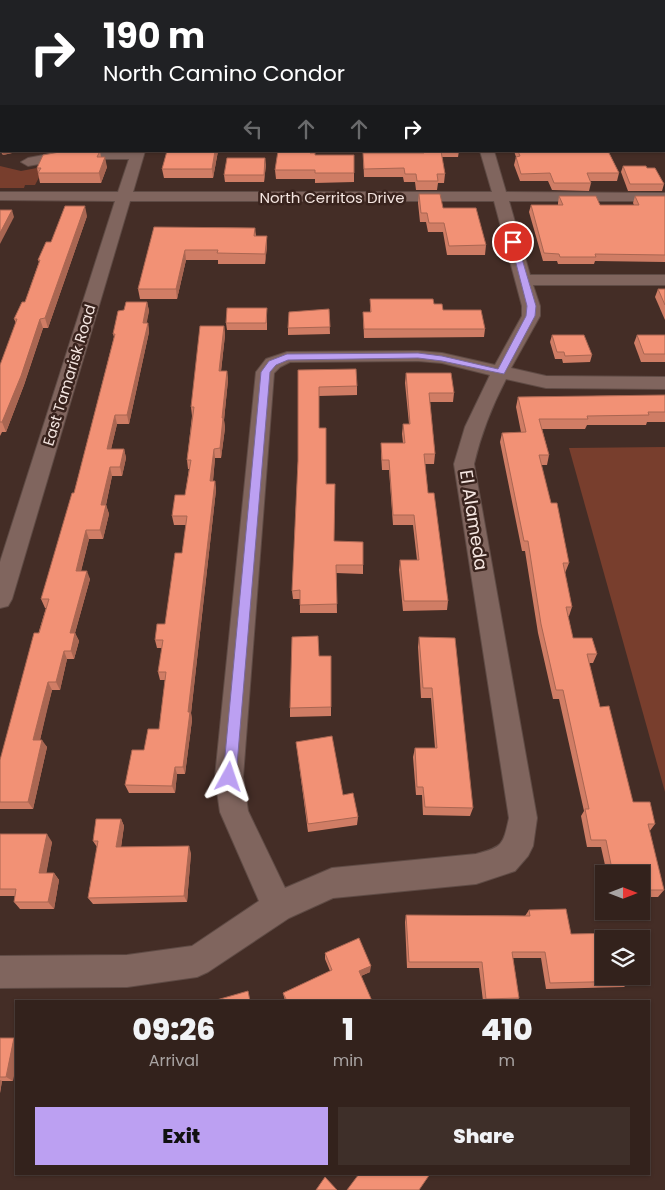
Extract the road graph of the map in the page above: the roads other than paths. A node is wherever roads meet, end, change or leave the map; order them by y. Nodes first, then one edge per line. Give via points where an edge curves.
1 (486, 152) edge
2 (138, 153) edge
3 (28, 162) dead end
4 (0, 196) edge
5 (125, 196) junction
6 (500, 197) junction
7 (665, 197) edge
8 (525, 280) junction
9 (665, 280) edge
10 (500, 372) junction
11 (665, 383) edge
12 (0, 599) edge
13 (518, 846) joint
14 (278, 907) junction
15 (0, 972) edge

1 - 6 street, El Alameda
2 - 3 street via 67,155
2 - 5 street, East Tamarisk Road
4 - 5 street, North Cerritos Drive
5 - 6 street, North Cerritos Drive
5 - 12 street, East Tamarisk Road
6 - 7 street, North Cerritos Drive
6 - 8 street, El Alameda
8 - 9 street
8 - 10 street, El Alameda via 532,306 531,316
10 - 11 street via 546,382
10 - 13 street, El Alameda via 468,443 464,464 523,818
10 - 14 street via 442,358 418,356 287,357 272,363 265,372 229,777 234,812
13 - 14 street via 504,861 476,870 332,883
14 - 15 street via 197,961 127,971

